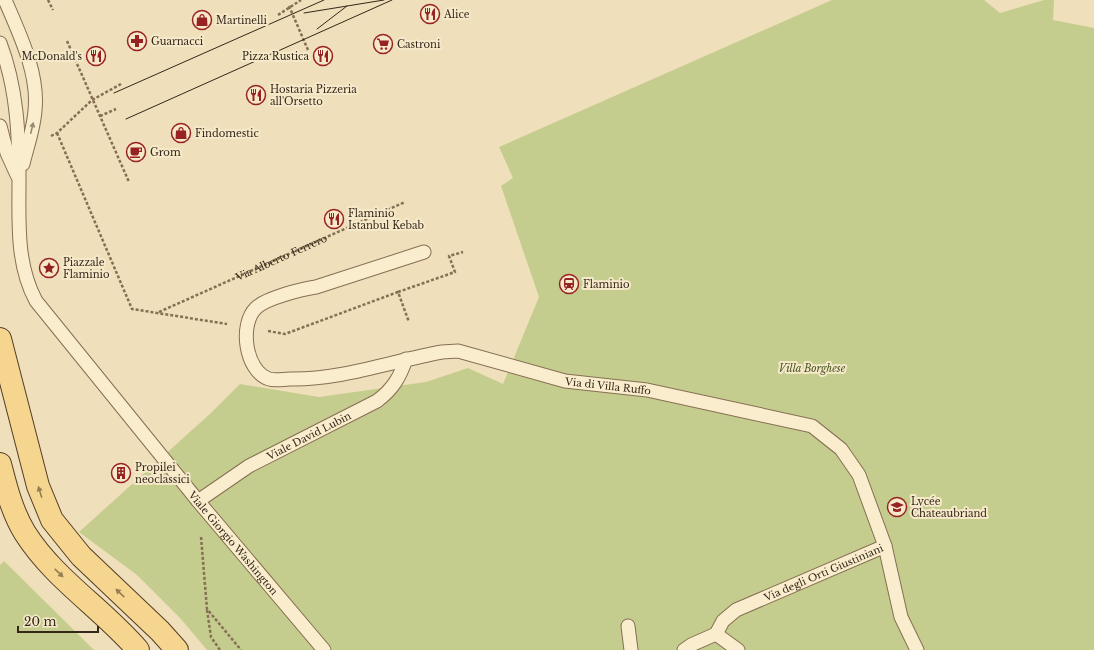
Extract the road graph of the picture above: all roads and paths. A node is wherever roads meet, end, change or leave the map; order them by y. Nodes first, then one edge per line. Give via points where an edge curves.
1 (5, 0) edge
2 (48, 0) edge
3 (301, 0) edge
4 (290, 6) junction
5 (53, 10) dead end
6 (278, 15) dead end
7 (67, 42) dead end
8 (0, 43) edge
9 (308, 50) dead end
10 (121, 84) dead end
11 (92, 100) junction
12 (116, 109) dead end
13 (100, 116) junction
14 (0, 126) edge
15 (19, 180) junction
16 (129, 182) dead end
17 (405, 202) dead end
18 (424, 252) dead end
19 (463, 252) dead end
20 (398, 292) junction
21 (159, 313) junction
22 (409, 322) dead end
23 (234, 326) dead end
24 (266, 330) dead end
25 (0, 339) edge
26 (406, 359) junction
27 (0, 464) edge
28 (198, 501) junction
29 (885, 546) junction
30 (207, 609) junction
31 (628, 626) dead end
32 (716, 634) junction
33 (138, 650) edge
34 (177, 650) edge
35 (220, 650) edge
36 (241, 650) edge
37 (324, 650) edge
38 (631, 650) edge
39 (684, 650) edge
40 (738, 650) edge
41 (917, 650) edge

15 -> 1 lane via 36,101 27,60
2 - 5 path
3 - 4 path
4 - 6 path
4 - 9 path
7 - 11 path
8 - 15 lane via 10,71 16,103
10 - 11 path
11 - 13 path
11 - 21 path via 57,133 132,309
12 - 13 path
13 - 16 path
14 - 15 lane via 7,153
15 - 28 lane, Viale Giorgio Washington via 20,242 25,275 31,293 41,309
17 - 21 path, Via Alberto Ferrero
18 - 26 lane, Via di Villa Ruffo via 316,287 299,289 258,306 247,323 247,346 253,364 269,379 300,380 341,374
19 - 20 path via 450,256 454,272
20 - 22 path
20 - 24 path via 285,334
21 - 23 path
34 -> 25 main road via 56,528 38,486
26 - 28 lane, Viale David Lubin via 398,381 377,401 249,466
26 - 29 lane, Via di Villa Ruffo via 458,351 565,381 647,390 812,426 841,449 859,475
27 -> 33 main road via 13,509 24,532 54,568
28 - 30 path
28 - 37 lane, Viale Giorgio Washington
29 - 32 lane, Via degli Orti Giustiniani via 736,610 723,621
29 - 41 lane, Via degli Orti Giustiniani via 901,617
30 - 35 path via 211,637
30 - 36 path
31 - 38 lane
32 - 39 lane
32 - 40 lane

